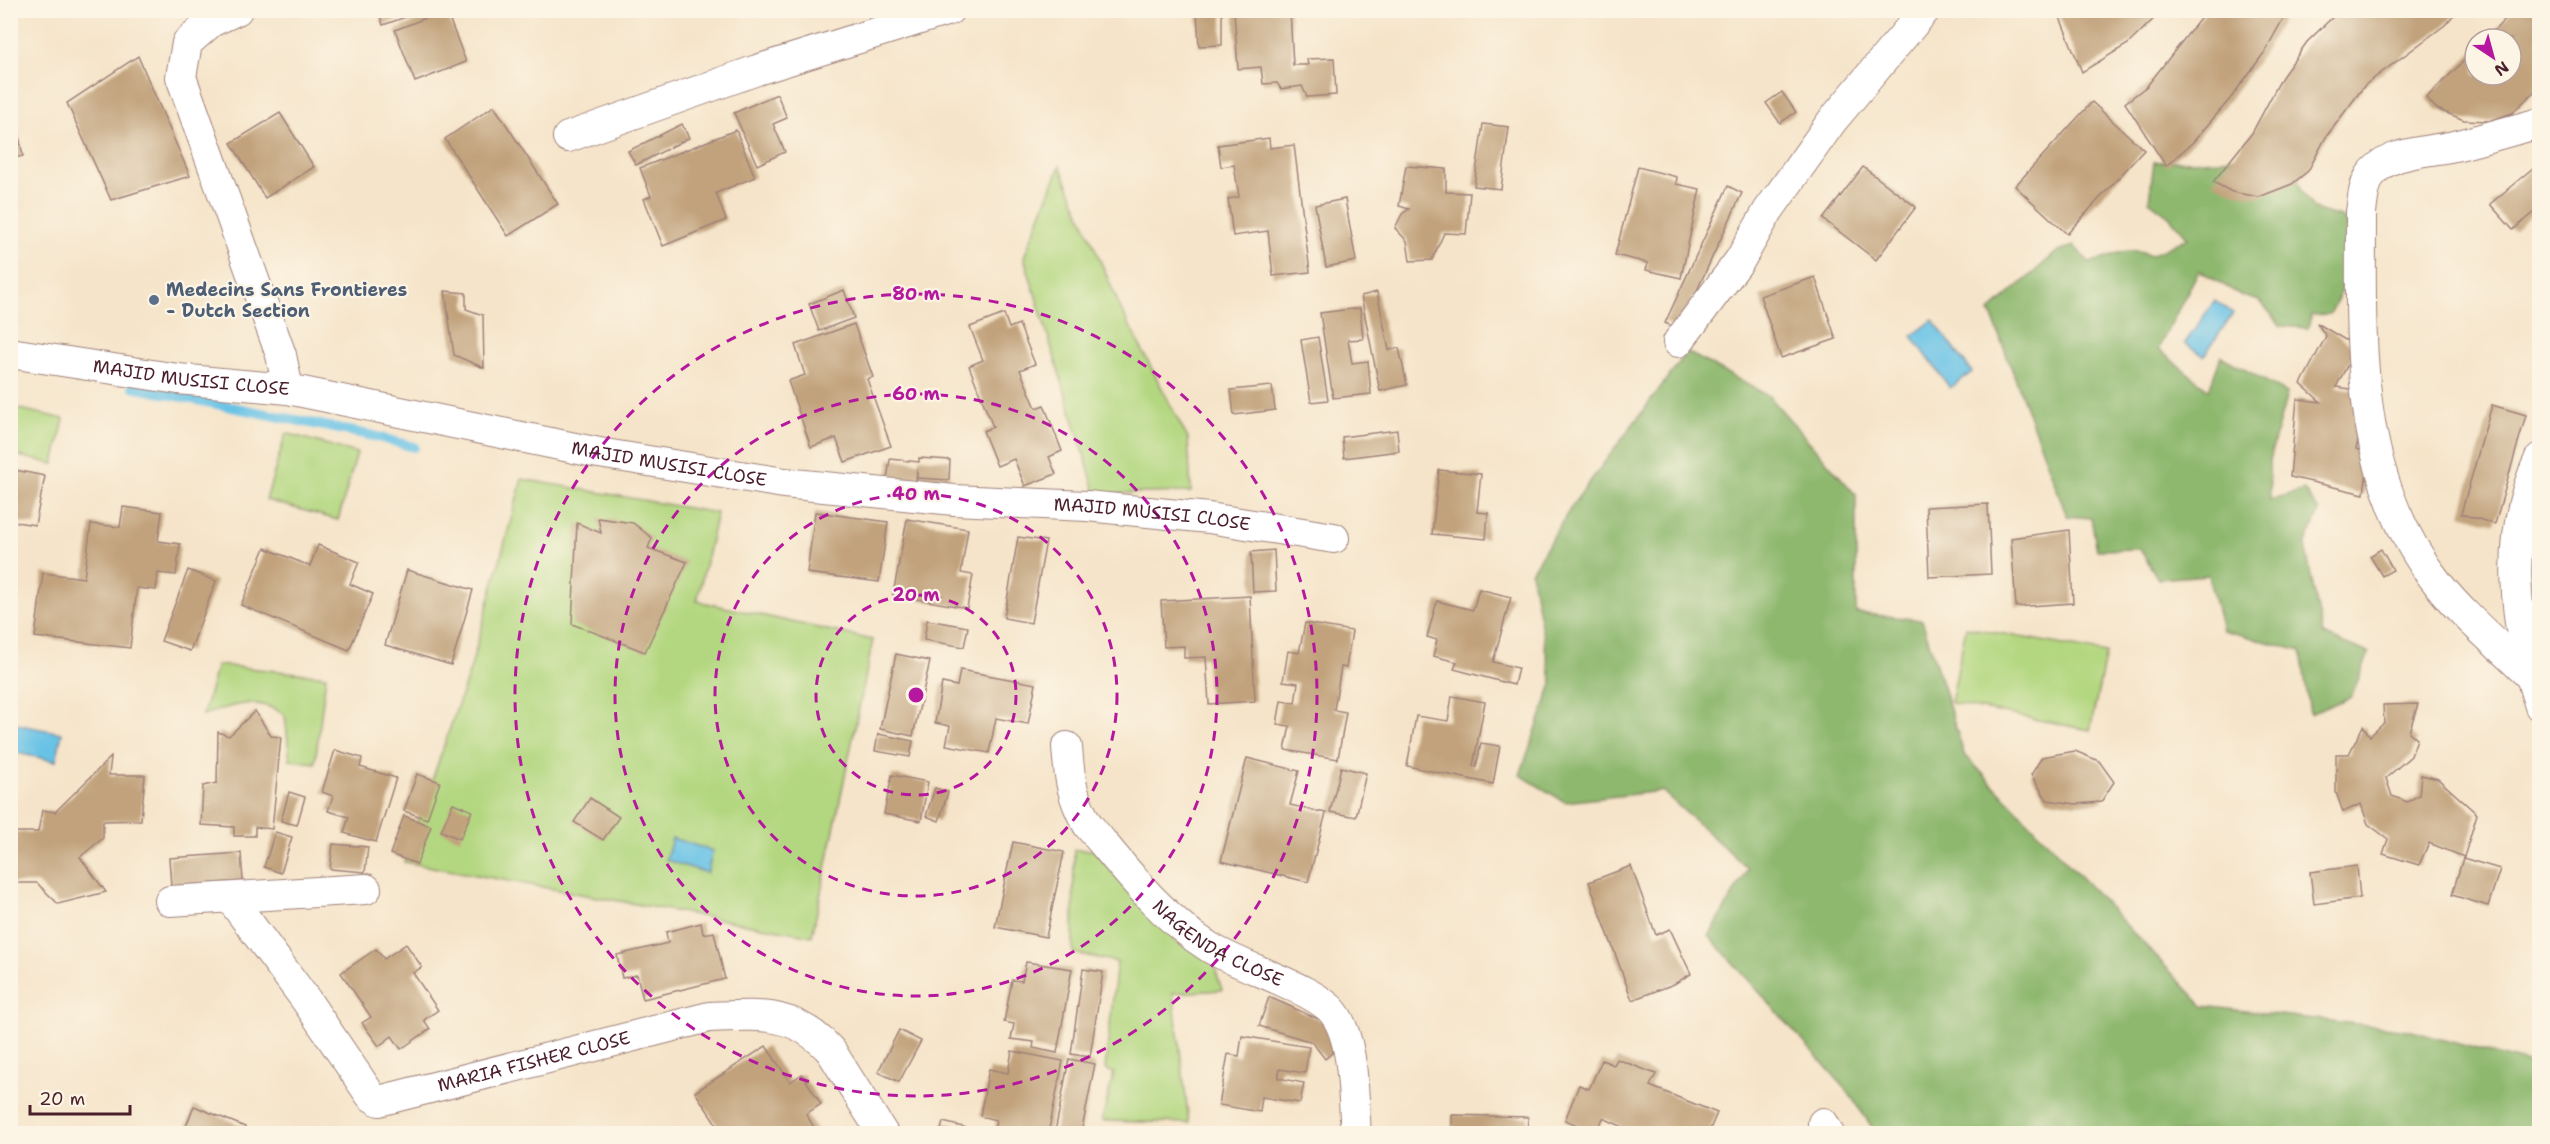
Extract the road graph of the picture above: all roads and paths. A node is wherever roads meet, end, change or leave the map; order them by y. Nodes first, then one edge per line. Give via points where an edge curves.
1 (237, 10) edge
2 (949, 10) edge
3 (1925, 10) edge
4 (2540, 123) edge
5 (568, 137) dead end
6 (1678, 342) dead end
7 (10, 353) edge
8 (288, 389) junction
9 (2540, 458) edge
10 (1334, 538) dead end
11 (2529, 675) junction
12 (2540, 706) edge
13 (1067, 747) dead end
14 (366, 889) dead end
15 (231, 899) junction
16 (170, 901) dead end
17 (883, 1134) edge
18 (1356, 1134) edge

1 - 8 street via 211,22 187,43 180,77 281,355
2 - 5 street via 757,70
3 - 6 street via 1832,121 1768,211 1740,260
4 - 11 street via 2457,146 2405,155 2384,164 2371,175 2364,189 2361,212 2362,378 2376,455 2391,506 2440,586
7 - 8 street, MAJID MUSISI CLOSE via 178,379
8 - 10 street, MAJID MUSISI CLOSE via 599,453 784,483 1209,518
9 - 11 street via 2518,523 2516,570
11 - 12 street
13 - 18 street, NAGENDA CLOSE via 1071,789 1083,817 1165,914 1211,948 1309,996 1333,1012 1347,1046
14 - 15 street
15 - 16 street
15 - 17 street, MARIA FISHER CLOSE via 371,1096 379,1101 698,1020 757,1015 788,1020 820,1038

